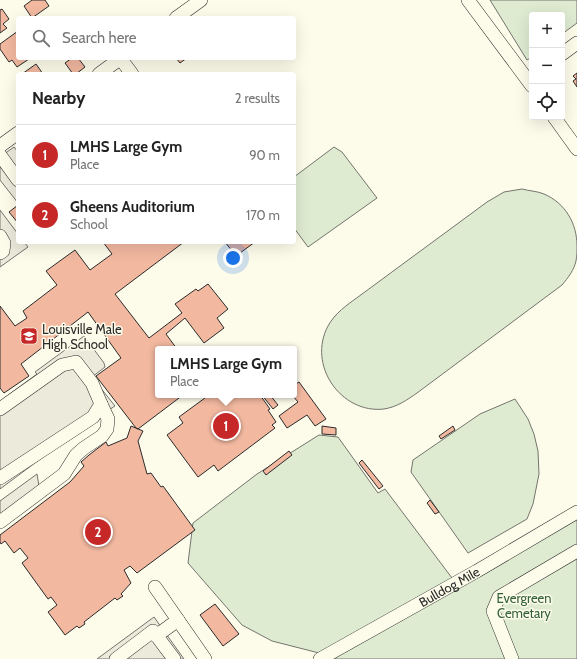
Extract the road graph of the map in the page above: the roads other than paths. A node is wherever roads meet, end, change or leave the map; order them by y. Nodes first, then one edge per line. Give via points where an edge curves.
1 (201, 0) edge
2 (468, 0) edge
3 (179, 16) edge
4 (577, 43) edge
5 (565, 52) edge
6 (118, 60) edge
7 (122, 60) edge
8 (102, 72) edge
9 (131, 72) edge
10 (529, 80) edge
11 (556, 120) edge
12 (16, 134) edge
13 (0, 146) edge
14 (577, 149) edge
15 (0, 155) edge
16 (16, 177) edge
17 (0, 236) edge
18 (0, 253) edge
19 (101, 404) junction
20 (0, 409) edge
21 (0, 478) edge
22 (577, 512) edge
23 (0, 522) edge
24 (577, 550) edge
25 (155, 587) dead end
26 (178, 620) junction
27 (156, 636) junction
28 (116, 659) edge
29 (174, 659) edge
30 (205, 659) edge
31 (320, 659) edge
32 (512, 659) edge

1 - 3 street
2 - 10 street
4 - 5 street
6 - 8 street
7 - 9 street
11 - 14 street
12 - 13 street
15 - 16 street
17 - 18 street via 4,243 3,251
19 - 20 street via 92,383 76,362 62,365
19 - 21 street via 93,417
19 - 23 street via 108,419 107,429 102,436 76,455 64,474
22 - 31 street, Bulldog Mile
24 - 32 street via 499,597 493,611
25 - 26 street
26 - 27 street
26 - 30 street
27 - 28 street via 153,631
27 - 29 street

